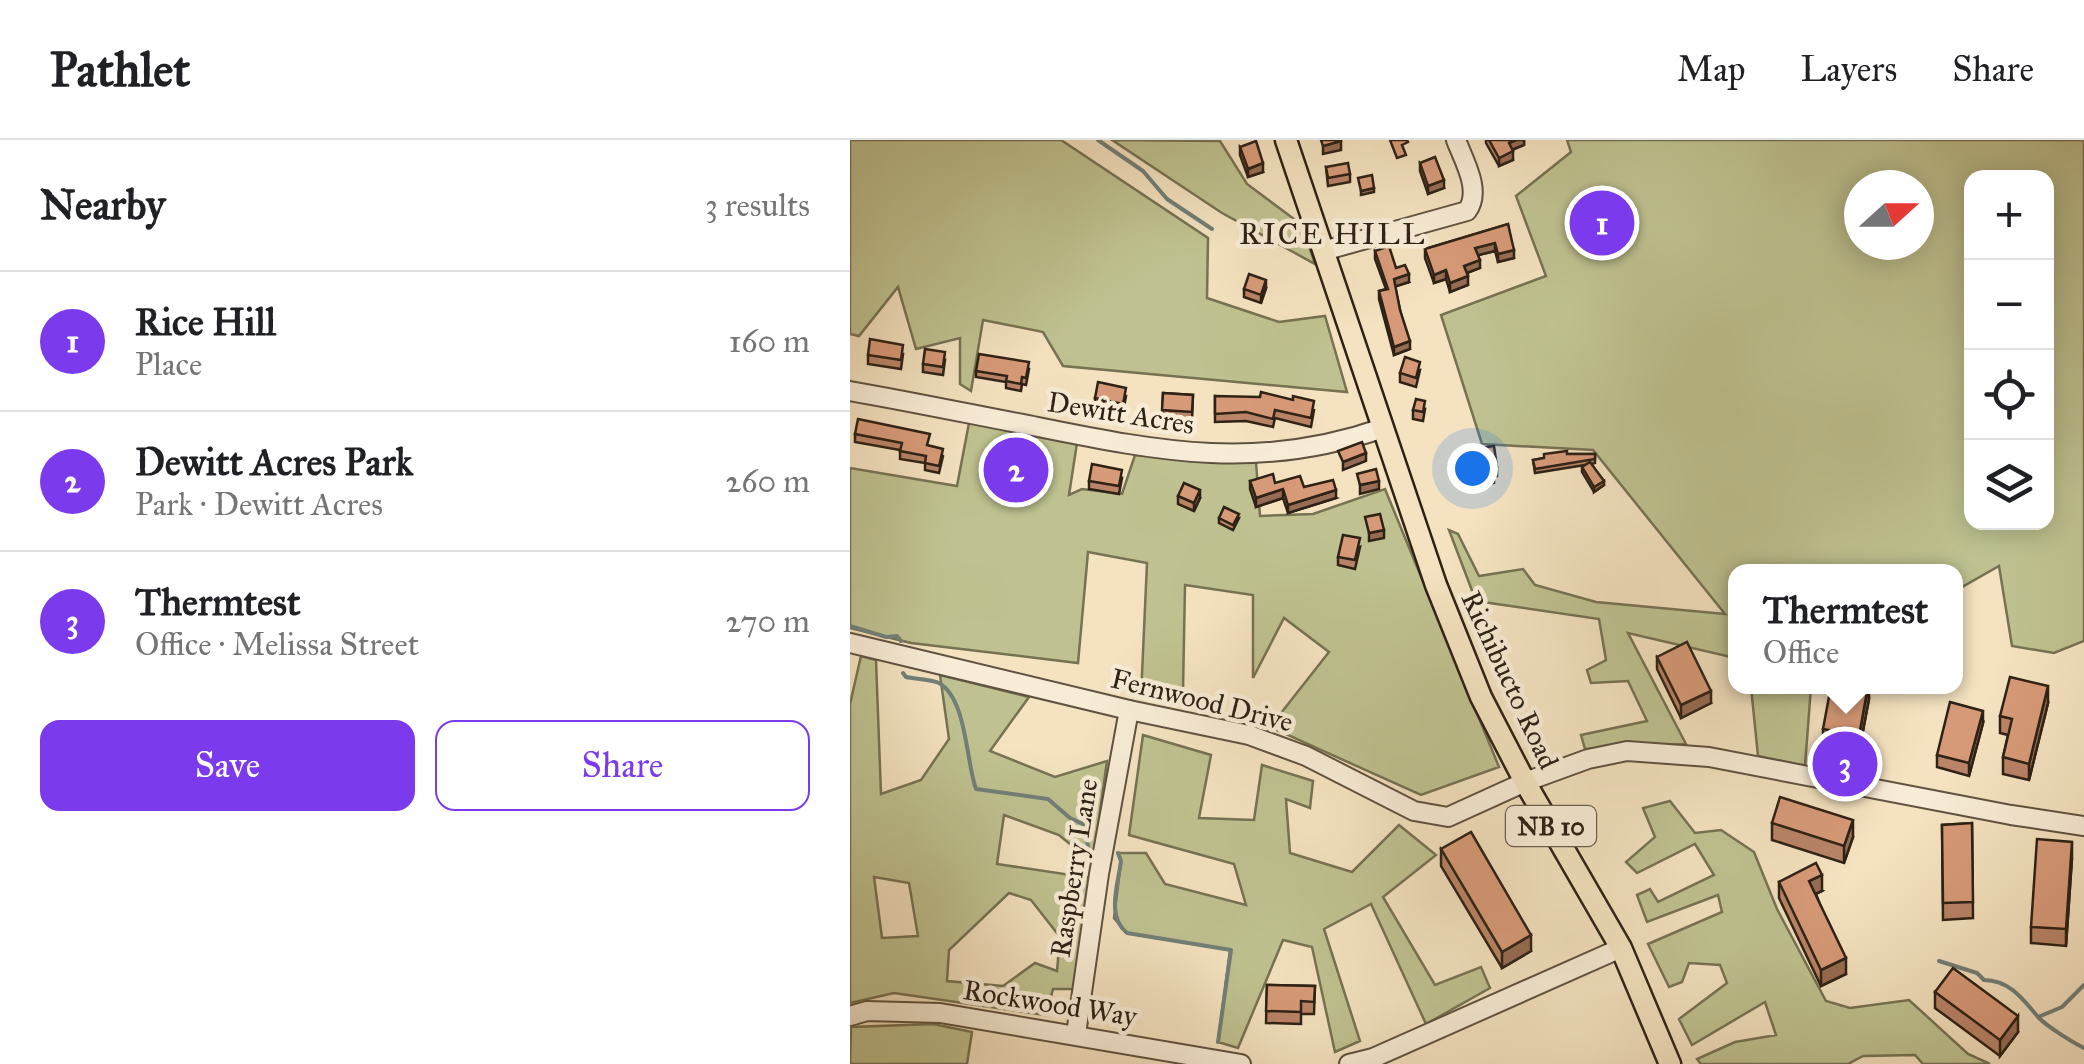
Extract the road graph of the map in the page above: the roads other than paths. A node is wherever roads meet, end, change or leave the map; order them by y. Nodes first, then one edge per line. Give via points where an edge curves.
1 (1286, 140) edge
2 (1456, 140) edge
3 (1324, 251) junction
4 (850, 391) edge
5 (1383, 428) junction
6 (850, 643) edge
7 (1129, 710) junction
8 (1525, 782) junction
9 (2084, 826) edge
10 (1621, 948) junction
11 (850, 1016) edge
12 (1076, 1034) junction
13 (1240, 1064) edge
14 (1349, 1064) edge
15 (1670, 1064) edge

1 - 3 main road, NB 10
2 - 3 street via 1473,204 1459,216
3 - 5 main road, NB 10
4 - 5 street, Dewitt Acres via 1212,455 1296,452
5 - 8 main road, Richibucto Road / NB 10 via 1436,586
6 - 7 street, Fernwood Drive
7 - 8 street, Fernwood Drive via 1281,745 1414,811 1448,817
7 - 12 street, Raspberry Lane
8 - 9 street, Fernwood Drive via 1588,758 1662,752
8 - 10 main road, Richibucto Road / NB 10
10 - 14 street
10 - 15 main road, Richibucto Road / NB 10
11 - 12 street, Rockwood Way via 940,1012
12 - 13 street, Rockwood Way

